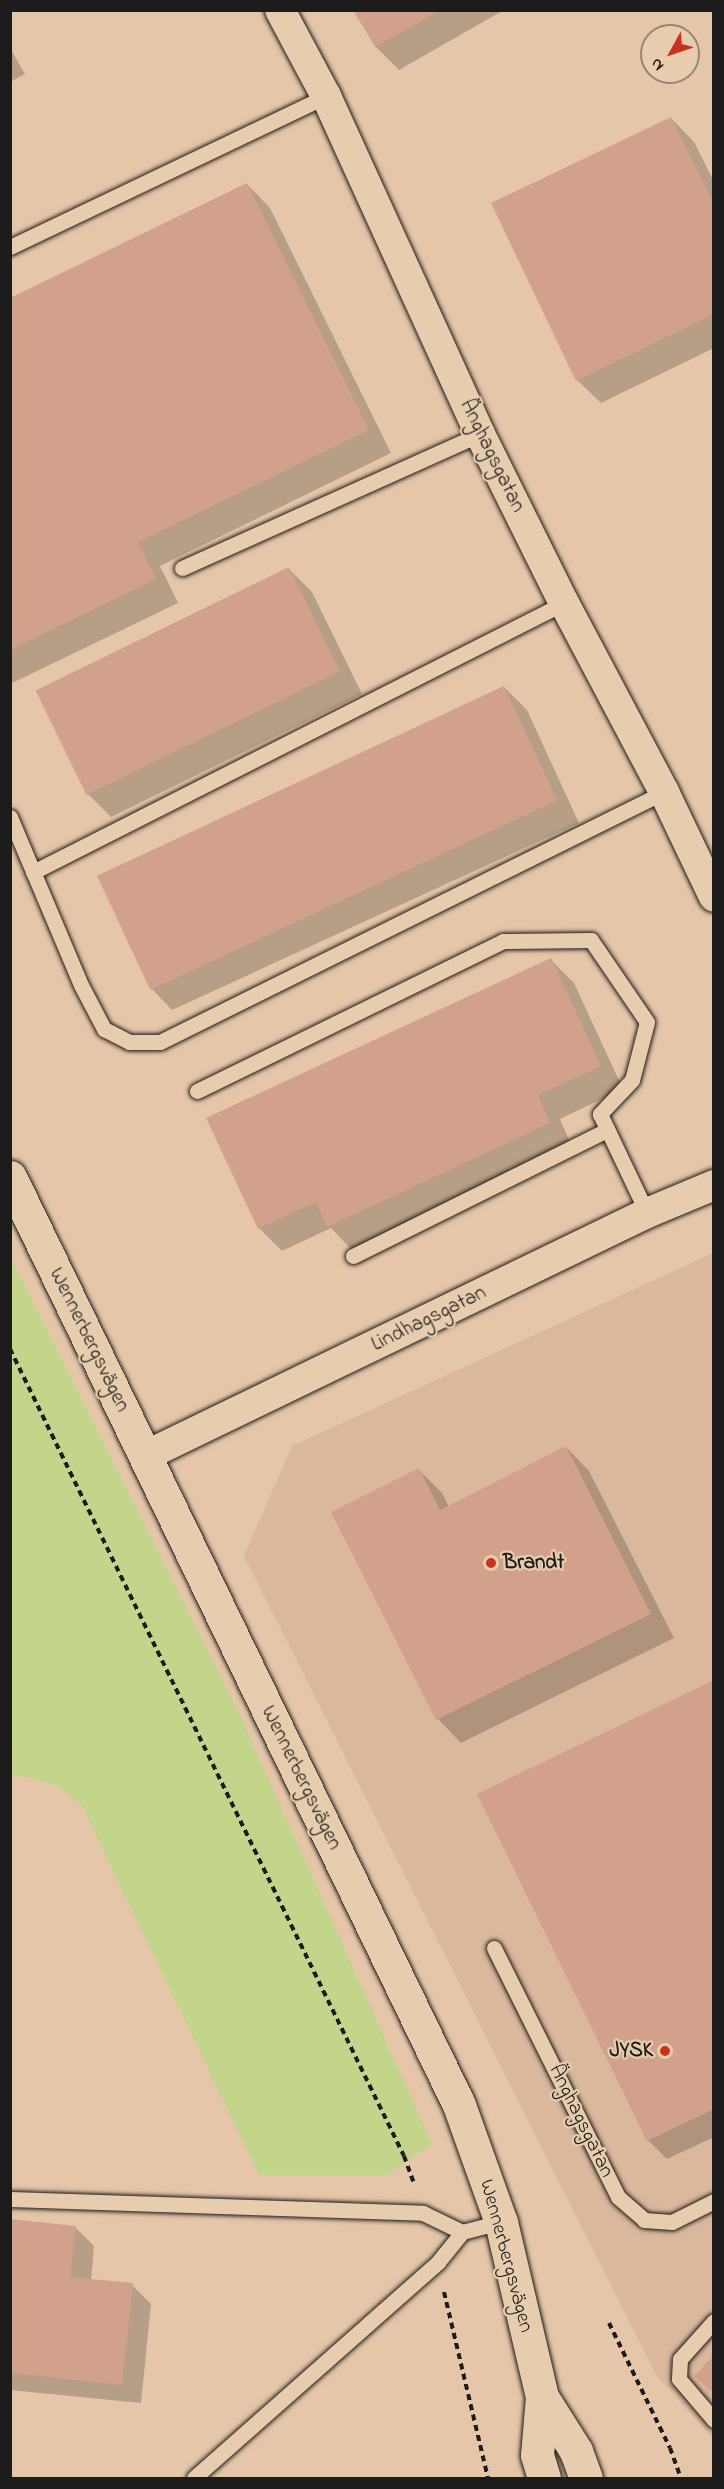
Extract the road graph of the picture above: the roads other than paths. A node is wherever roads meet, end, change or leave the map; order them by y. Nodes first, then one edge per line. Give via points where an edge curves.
1 (280, 10) edge
2 (326, 96) junction
3 (10, 247) edge
4 (480, 434) junction
5 (182, 568) dead end
6 (564, 603) junction
7 (664, 792) junction
8 (10, 818) edge
9 (33, 872) junction
10 (714, 897) edge
11 (197, 1091) dead end
12 (607, 1130) junction
13 (10, 1177) edge
14 (714, 1185) edge
15 (647, 1213) junction
16 (353, 1256) dead end
17 (145, 1456) junction
18 (494, 1948) dead end
19 (10, 2199) edge
20 (714, 2201) edge
21 (501, 2222) junction
22 (462, 2232) junction
23 (714, 2321) edge
24 (542, 2397) junction
25 (714, 2420) edge
26 (194, 2478) edge
27 (544, 2478) edge
28 (586, 2478) edge

1 - 2 street, Änghagsgatan
2 - 3 lane
2 - 4 street, Änghagsgatan
4 - 5 lane
4 - 6 street, Änghagsgatan
6 - 7 street, Änghagsgatan
6 - 9 lane
7 - 9 lane via 160,1042 129,1042 104,1029 81,986
7 - 10 street, Änghagsgatan
8 - 9 lane
11 - 12 lane via 503,941 591,940 647,1022 632,1080 600,1114
12 - 15 lane
12 - 16 lane
13 - 17 street, Wennerbergsvägen
14 - 15 street, Lindhagsgatan
15 - 17 street, Lindhagsgatan
17 - 21 street, Wennerbergsvägen via 459,2105
18 - 20 lane, Änghagsgatan via 618,2197 644,2220 672,2222
19 - 22 lane via 423,2213
21 - 22 lane
21 - 24 street, Wennerbergsvägen
22 - 26 lane via 438,2262
23 - 25 lane via 680,2359 679,2379
24 - 27 street, Wennerbergsvägen via 537,2455
24 - 28 street, Wennerbergsvägen via 576,2451

